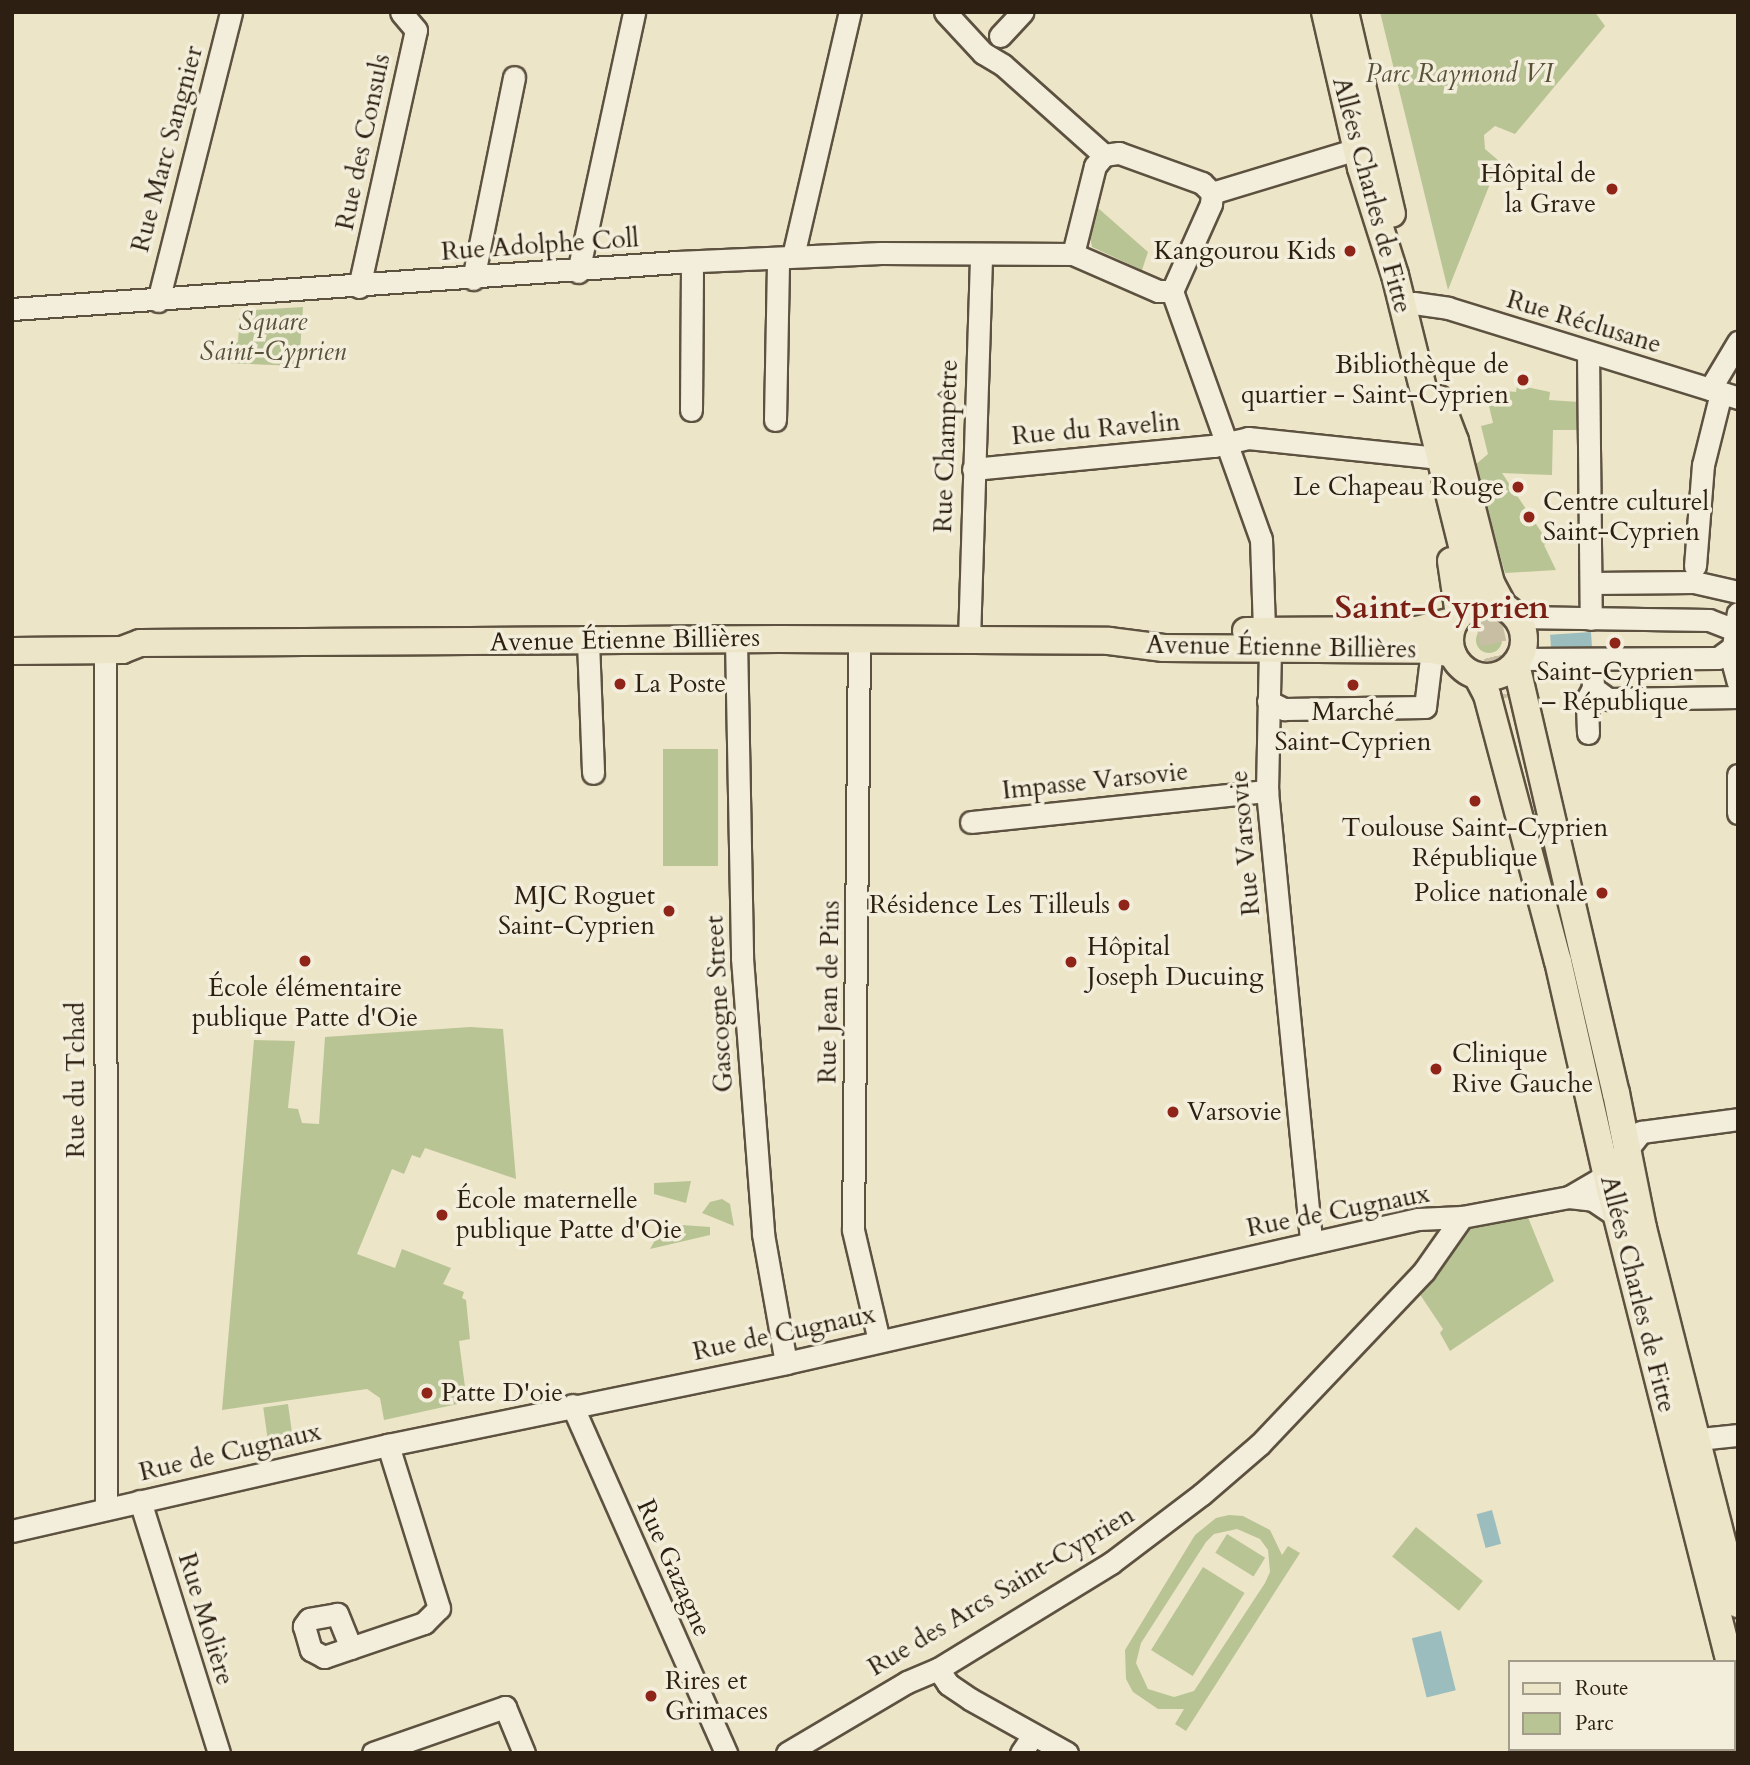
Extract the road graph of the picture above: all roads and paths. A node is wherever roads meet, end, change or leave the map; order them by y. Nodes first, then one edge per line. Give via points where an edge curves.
1 (231, 12) edge
2 (401, 12) edge
3 (634, 12) edge
4 (850, 12) edge
5 (945, 12) edge
6 (1022, 12) edge
7 (1325, 12) edge
8 (1345, 12) edge
9 (970, 36) junction
10 (1000, 36) junction
11 (1003, 65) junction
12 (514, 76) dead end
13 (1366, 146) junction
14 (1104, 155) junction
15 (1212, 193) junction
16 (1376, 214) junction
17 (981, 254) junction
18 (1073, 254) junction
19 (785, 257) junction
20 (692, 262) junction
21 (578, 272) junction
22 (472, 279) junction
23 (359, 287) junction
24 (1172, 291) junction
25 (158, 301) junction
26 (1414, 303) junction
27 (12, 309) edge
28 (1738, 342) edge
29 (1588, 352) junction
30 (1723, 393) edge
31 (1438, 397) junction
32 (691, 410) dead end
33 (775, 420) dead end
34 (1224, 443) junction
35 (1428, 457) junction
36 (973, 469) junction
37 (1695, 566) dead end
38 (1592, 583) junction
39 (1738, 592) edge
40 (1511, 612) junction
41 (1591, 619) junction
42 (1736, 625) edge
43 (1450, 634) junction
44 (12, 636) edge
45 (736, 639) junction
46 (1267, 639) junction
47 (587, 640) junction
48 (859, 640) junction
49 (969, 640) junction
50 (140, 643) junction
51 (105, 650) junction
52 (12, 651) edge
53 (1730, 653) junction
54 (1591, 660) junction
55 (1517, 661) junction
56 (1478, 676) junction
57 (1738, 682) edge
58 (1593, 688) junction
59 (1738, 697) edge
60 (1268, 701) junction
61 (1588, 733) dead end
62 (593, 773) dead end
63 (1738, 775) edge
64 (1267, 791) junction
65 (1738, 813) edge
66 (971, 822) dead end
67 (1549, 925) junction
68 (1609, 1065) junction
69 (1738, 1119) edge
70 (1626, 1138) junction
71 (1607, 1175) junction
72 (1569, 1197) junction
73 (1462, 1217) junction
74 (1618, 1217) junction
75 (1311, 1240) junction
76 (879, 1341) junction
77 (786, 1363) junction
78 (572, 1405) junction
79 (1738, 1435) edge
80 (1699, 1439) junction
81 (388, 1445) junction
82 (140, 1501) junction
83 (106, 1509) junction
84 (12, 1531) edge
85 (1738, 1604) edge
86 (351, 1648) dead end
87 (1729, 1660) edge
88 (938, 1669) junction
89 (1033, 1735) junction
90 (219, 1753) edge
91 (373, 1753) edge
92 (524, 1753) edge
93 (726, 1753) edge
94 (787, 1753) edge
95 (1021, 1753) edge
96 (1067, 1753) edge

1 - 25 street, Rue Marc Sangnier
2 - 23 street, Rue des Consuls via 416,30
3 - 21 street
4 - 19 street
5 - 9 street
6 - 10 street
7 - 13 main road, Allées Charles de Fitte
8 - 13 main road, Allées Charles de Fitte
9 - 10 street
9 - 11 street via 983,53
10 - 11 street
11 - 14 street
12 - 22 street
13 - 15 street
13 - 16 main road, Allées Charles de Fitte
13 - 26 main road, Allées Charles de Fitte
14 - 15 street via 1119,153 1202,183
14 - 18 street via 1095,166
15 - 24 street via 1212,204
16 - 31 main road, Allées Charles de Fitte via 1475,581
16 - 35 main road via 1387,285
17 - 18 street, Rue Adolphe Coll
17 - 19 street, Rue Adolphe Coll
17 - 36 street, Rue Champêtre
18 - 24 street via 1158,291
19 - 20 street, Rue Adolphe Coll
19 - 33 street
20 - 21 street, Rue Adolphe Coll
20 - 32 street
21 - 22 street, Rue Adolphe Coll
22 - 23 street, Rue Adolphe Coll
23 - 25 street, Rue Adolphe Coll
24 - 34 street, Rue Varsovie
25 - 27 street, Rue Adolphe Coll
26 - 29 street, Rue Réclusane via 1448,308
26 - 31 main road, Allées Charles de Fitte
28 - 30 street
29 - 30 street, Rue Réclusane
29 - 38 street
30 - 37 street via 1703,465
31 - 40 main road via 1455,441 1491,583
34 - 35 street, Rue du Ravelin via 1248,439
34 - 36 street, Rue du Ravelin
34 - 46 street, Rue Varsovie via 1261,539
35 - 43 main road via 1459,590
36 - 49 street, Rue Champêtre
38 - 39 street via 1694,582
38 - 41 street
40 - 41 street
40 - 43 main road via 1479,603
40 - 55 main road via 1524,635
41 - 42 street via 1709,620
42 - 53 street
43 - 46 main road, Avenue Étienne Billières
43 - 46 main road, Avenue Étienne Billières via 1416,630
43 - 56 main road via 1462,668
43 - 60 street via 1429,702 1419,709 1284,709
44 - 50 main road, Avenue Étienne Billières via 122,636
45 - 47 main road, Avenue Étienne Billières
45 - 48 main road, Avenue Étienne Billières
45 - 77 street, Gascogne Street via 752,1236
46 - 49 main road, Avenue Étienne Billières via 1164,648 1109,641
46 - 60 street, Rue Varsovie
47 - 50 main road, Avenue Étienne Billières
47 - 62 street
48 - 49 main road, Avenue Étienne Billières
48 - 76 street, Rue Jean de Pins via 853,1230
50 - 51 main road, Avenue Étienne Billières
51 - 52 main road, Avenue Étienne Billières
51 - 83 street, Rue du Tchad
53 - 54 street via 1709,660
53 - 57 street
54 - 55 street
54 - 58 street
55 - 56 main road via 1498,675
55 - 68 main road, Allées Charles de Fitte
56 - 67 main road, Allées Charles de Fitte
58 - 59 street via 1608,699
58 - 61 street via 1587,699
60 - 64 street, Rue Varsovie
63 - 65 street
64 - 66 street, Impasse Varsovie
64 - 75 street, Rue Varsovie
67 - 68 main road, Allées Charles de Fitte via 1547,895 1503,699 1597,1059
67 - 71 main road, Allées Charles de Fitte
68 - 70 main road, Allées Charles de Fitte
69 - 70 street via 1653,1128
70 - 71 street
70 - 80 main road, Allées Charles de Fitte via 1645,1236
71 - 72 street, Rue de Cugnaux
71 - 74 main road, Allées Charles de Fitte
72 - 73 street, Rue de Cugnaux
72 - 74 street, Rue de Cugnaux via 1593,1200
73 - 75 street, Rue de Cugnaux via 1418,1219
73 - 88 street, Rue des Arcs Saint-Cyprien via 1424,1271 1260,1444 1221,1478 1111,1563
74 - 87 main road, Allées Charles de Fitte
75 - 76 street, Rue de Cugnaux
76 - 77 street, Rue de Cugnaux
77 - 78 street, Rue de Cugnaux
78 - 81 street, Rue de Cugnaux
78 - 93 street, Rue Gazagne
79 - 80 street
80 - 85 main road, Allées Charles de Fitte
81 - 82 street, Rue de Cugnaux
81 - 86 street via 439,1608 424,1623
82 - 83 street, Rue de Cugnaux
82 - 90 street, Rue Molière
83 - 84 street, Rue de Cugnaux
88 - 89 street via 959,1691
88 - 94 street, Rue des Arcs Saint-Cyprien via 906,1682
89 - 95 street
89 - 96 street
91 - 92 street via 505,1707

